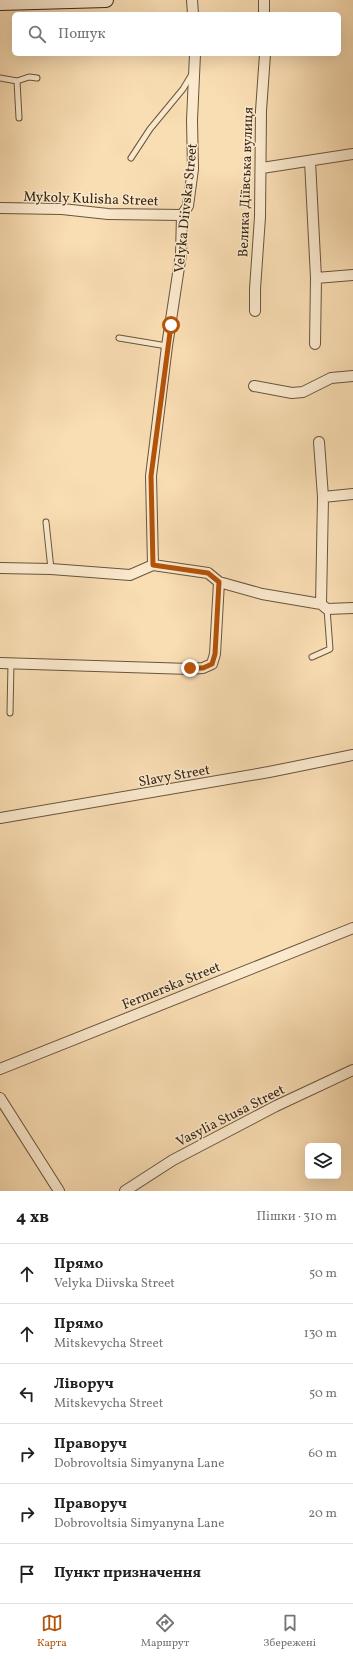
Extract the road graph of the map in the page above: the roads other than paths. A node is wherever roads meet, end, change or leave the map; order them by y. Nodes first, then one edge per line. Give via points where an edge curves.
1 (106, 0) edge
2 (192, 0) edge
3 (264, 0) edge
4 (0, 3) edge
5 (193, 12) edge
6 (264, 12) edge
7 (195, 56) edge
8 (265, 56) edge
9 (195, 70) junction
10 (0, 78) edge
11 (37, 78) dead end
12 (17, 81) junction
13 (18, 118) dead end
14 (353, 154) edge
15 (131, 158) dead end
16 (310, 161) junction
17 (262, 168) junction
18 (0, 208) edge
19 (182, 215) junction
20 (353, 275) edge
21 (316, 278) junction
22 (255, 311) dead end
23 (119, 338) dead end
24 (315, 344) dead end
25 (167, 346) junction
26 (353, 376) edge
27 (254, 386) dead end
28 (319, 442) dead end
29 (353, 494) edge
30 (323, 497) junction
31 (46, 522) dead end
32 (153, 565) junction
33 (0, 568) edge
34 (51, 569) junction
35 (219, 582) junction
36 (324, 607) junction
37 (353, 608) edge
38 (312, 657) dead end
39 (0, 663) edge
40 (11, 663) junction
41 (10, 713) dead end
42 (353, 755) edge
43 (0, 818) edge
44 (353, 928) edge
45 (0, 1069) edge
46 (353, 1070) edge
47 (0, 1098) edge
48 (59, 1191) edge
49 (124, 1191) edge

1 - 4 street
2 - 5 street
3 - 6 street
7 - 9 street, Velyka Diivska Street
8 - 17 street, Велика Діївська вулиця via 261,111
9 - 15 lane
9 - 19 street, Velyka Diivska Street via 193,169 188,206
10 - 12 lane
11 - 12 lane via 29,77
12 - 13 lane
14 - 16 street
16 - 17 street
16 - 21 street
17 - 22 street, Велика Діївська вулиця
18 - 19 street, Mykoly Kulisha Street
19 - 25 street, Velyka Diivska Street via 181,254
20 - 21 street
21 - 24 street
23 - 25 lane
25 - 32 street, Velyka Diivska Street via 151,476
26 - 27 street via 331,378 303,392 292,393
28 - 30 street
29 - 30 street
30 - 36 street
31 - 34 lane
32 - 34 street via 130,575
32 - 35 street via 208,573
33 - 34 street
35 - 36 street
35 - 40 street via 215,654 212,664 203,668
36 - 37 street
36 - 38 lane via 330,649
39 - 40 street
40 - 41 lane
42 - 43 street, Slavy Street via 261,774
44 - 45 street, Fermerska Street
46 - 49 street, Vasylia Stusa Street via 276,1106 173,1160
47 - 48 street

